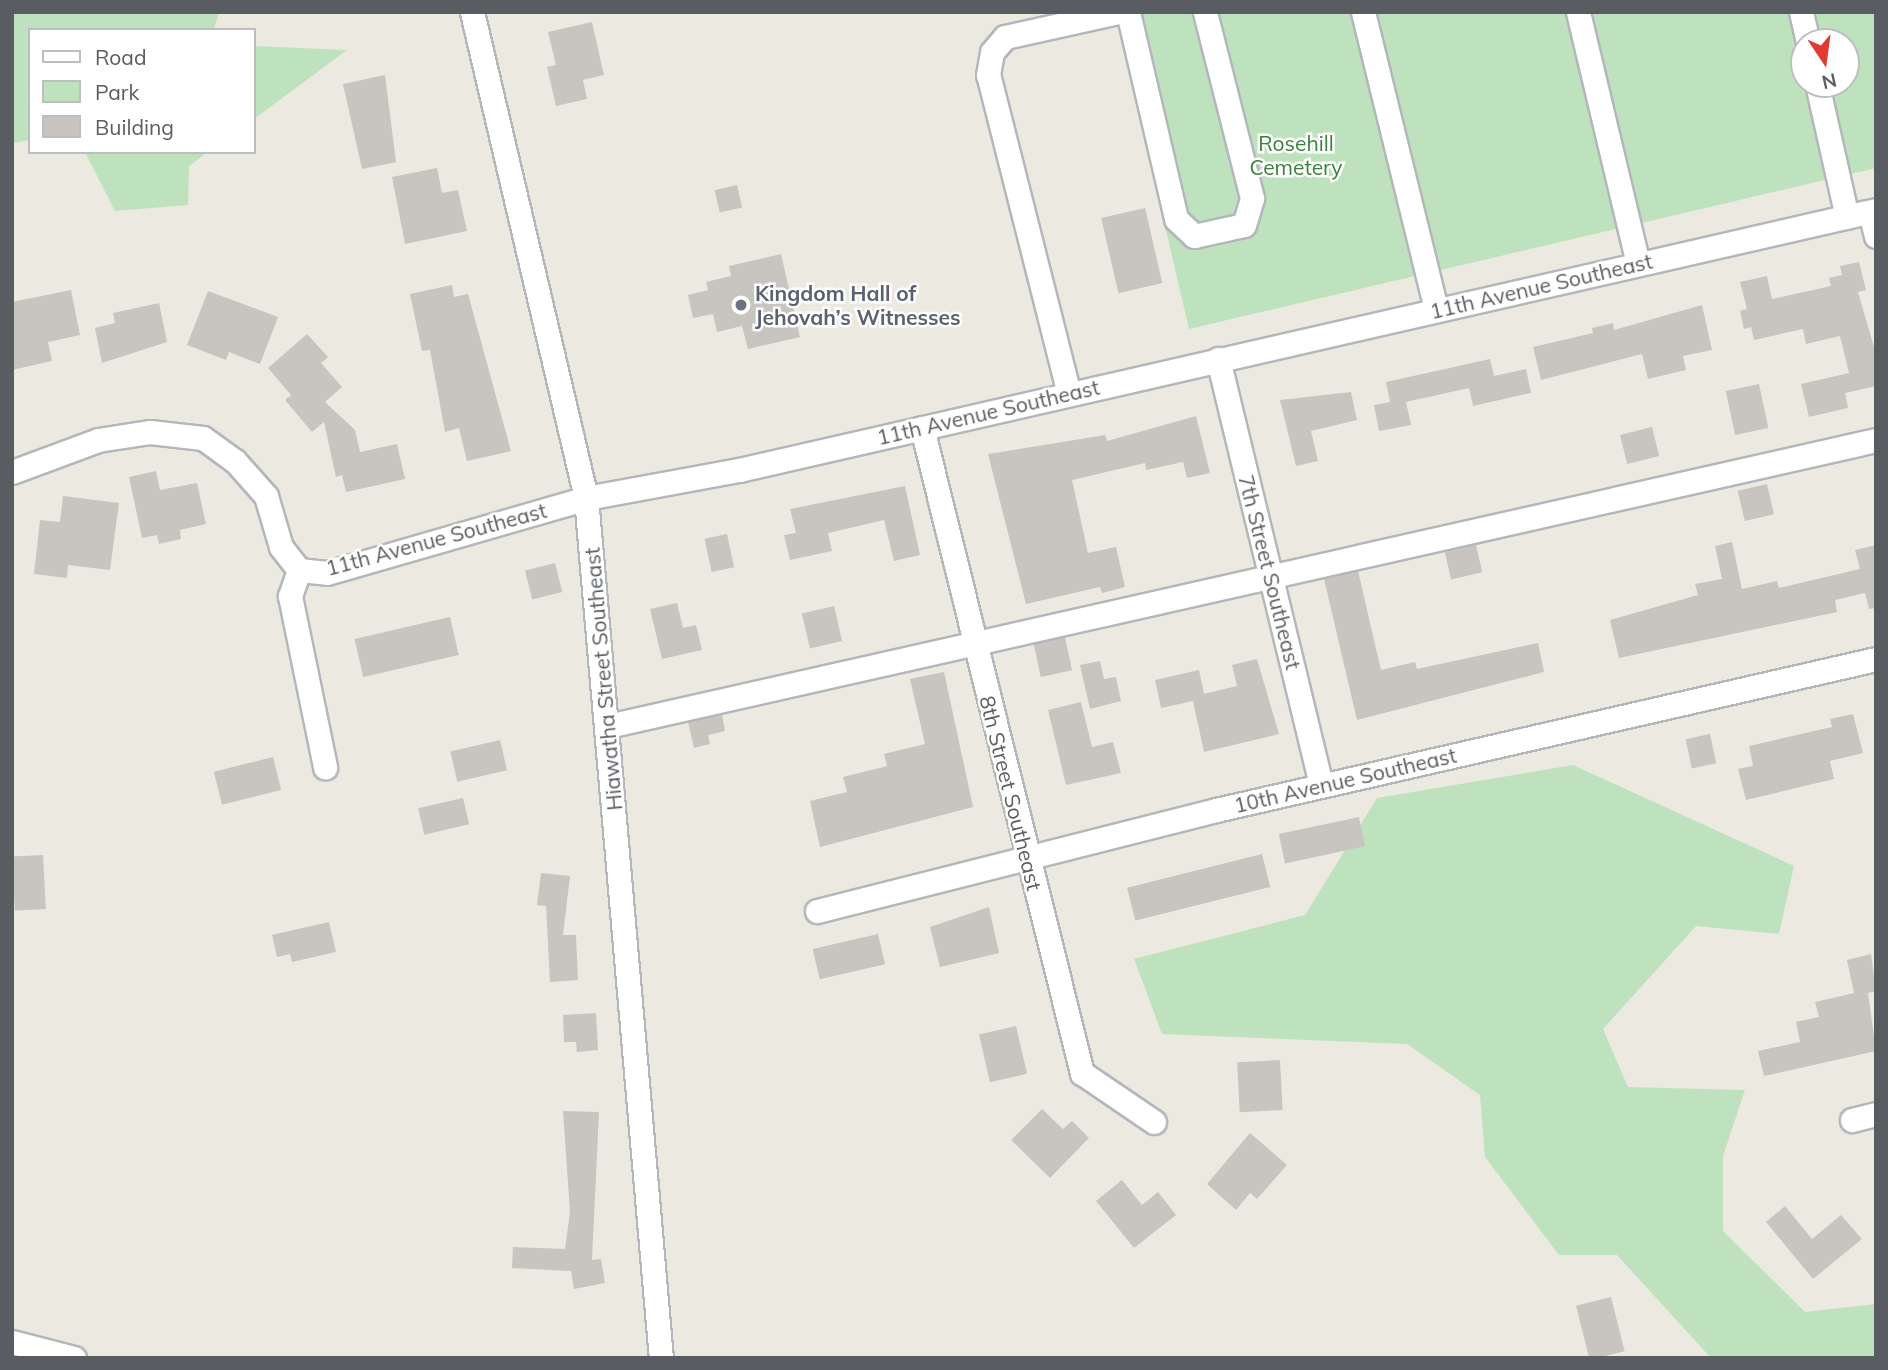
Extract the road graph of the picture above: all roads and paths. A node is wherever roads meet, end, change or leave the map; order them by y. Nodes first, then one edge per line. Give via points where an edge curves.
1 (472, 12) edge
2 (1118, 12) edge
3 (1128, 12) edge
4 (1206, 12) edge
5 (1363, 12) edge
6 (1381, 12) edge
7 (1578, 12) edge
8 (1369, 39) junction
9 (1820, 98) edge
10 (1873, 211) edge
11 (1847, 217) junction
12 (1876, 236) edge
13 (1638, 264) junction
14 (1436, 310) junction
15 (1218, 359) junction
16 (1069, 394) junction
17 (922, 428) junction
18 (1876, 440) edge
19 (12, 472) edge
20 (586, 498) junction
21 (299, 570) junction
22 (1270, 575) junction
23 (974, 643) junction
24 (1876, 659) edge
25 (608, 726) junction
26 (325, 767) dead end
27 (1321, 785) junction
28 (1026, 858) junction
29 (817, 911) dead end
30 (1876, 1114) edge
31 (1852, 1119) dead end
32 (1154, 1122) dead end
33 (12, 1342) edge
34 (74, 1358) edge
35 (661, 1358) edge

1 - 20 street, Hiawatha Street Southeast
2 - 16 street via 1005,37 992,52 988,75
3 - 4 street via 1176,219 1194,236 1244,225 1252,198
5 - 8 street
6 - 8 street
7 - 13 street
8 - 14 street
9 - 11 street
10 - 11 street, 11th Avenue Southeast
10 - 12 street
11 - 13 street, 11th Avenue Southeast
13 - 14 street, 11th Avenue Southeast
14 - 15 street, 11th Avenue Southeast
15 - 16 street, 11th Avenue Southeast
15 - 22 street, 7th Street Southeast
16 - 17 street, 11th Avenue Southeast
17 - 20 street, 11th Avenue Southeast
17 - 23 street, 8th Street Southeast
18 - 22 street
19 - 21 street via 98,440 150,432 203,438 235,461 266,496 281,547
20 - 21 street, 11th Avenue Southeast via 327,573
20 - 25 street, Hiawatha Street Southeast
21 - 26 street, 11th Avenue Southeast via 290,596
22 - 23 street
22 - 27 street, 7th Street Southeast
23 - 25 street
23 - 28 street, 8th Street Southeast
24 - 27 street, 10th Avenue Southeast
25 - 35 street, Hiawatha Street Southeast via 631,1054
27 - 28 street, 10th Avenue Southeast
28 - 29 street, 10th Avenue Southeast
28 - 32 street, 8th Street Southeast via 1082,1073
30 - 31 street
33 - 34 street

